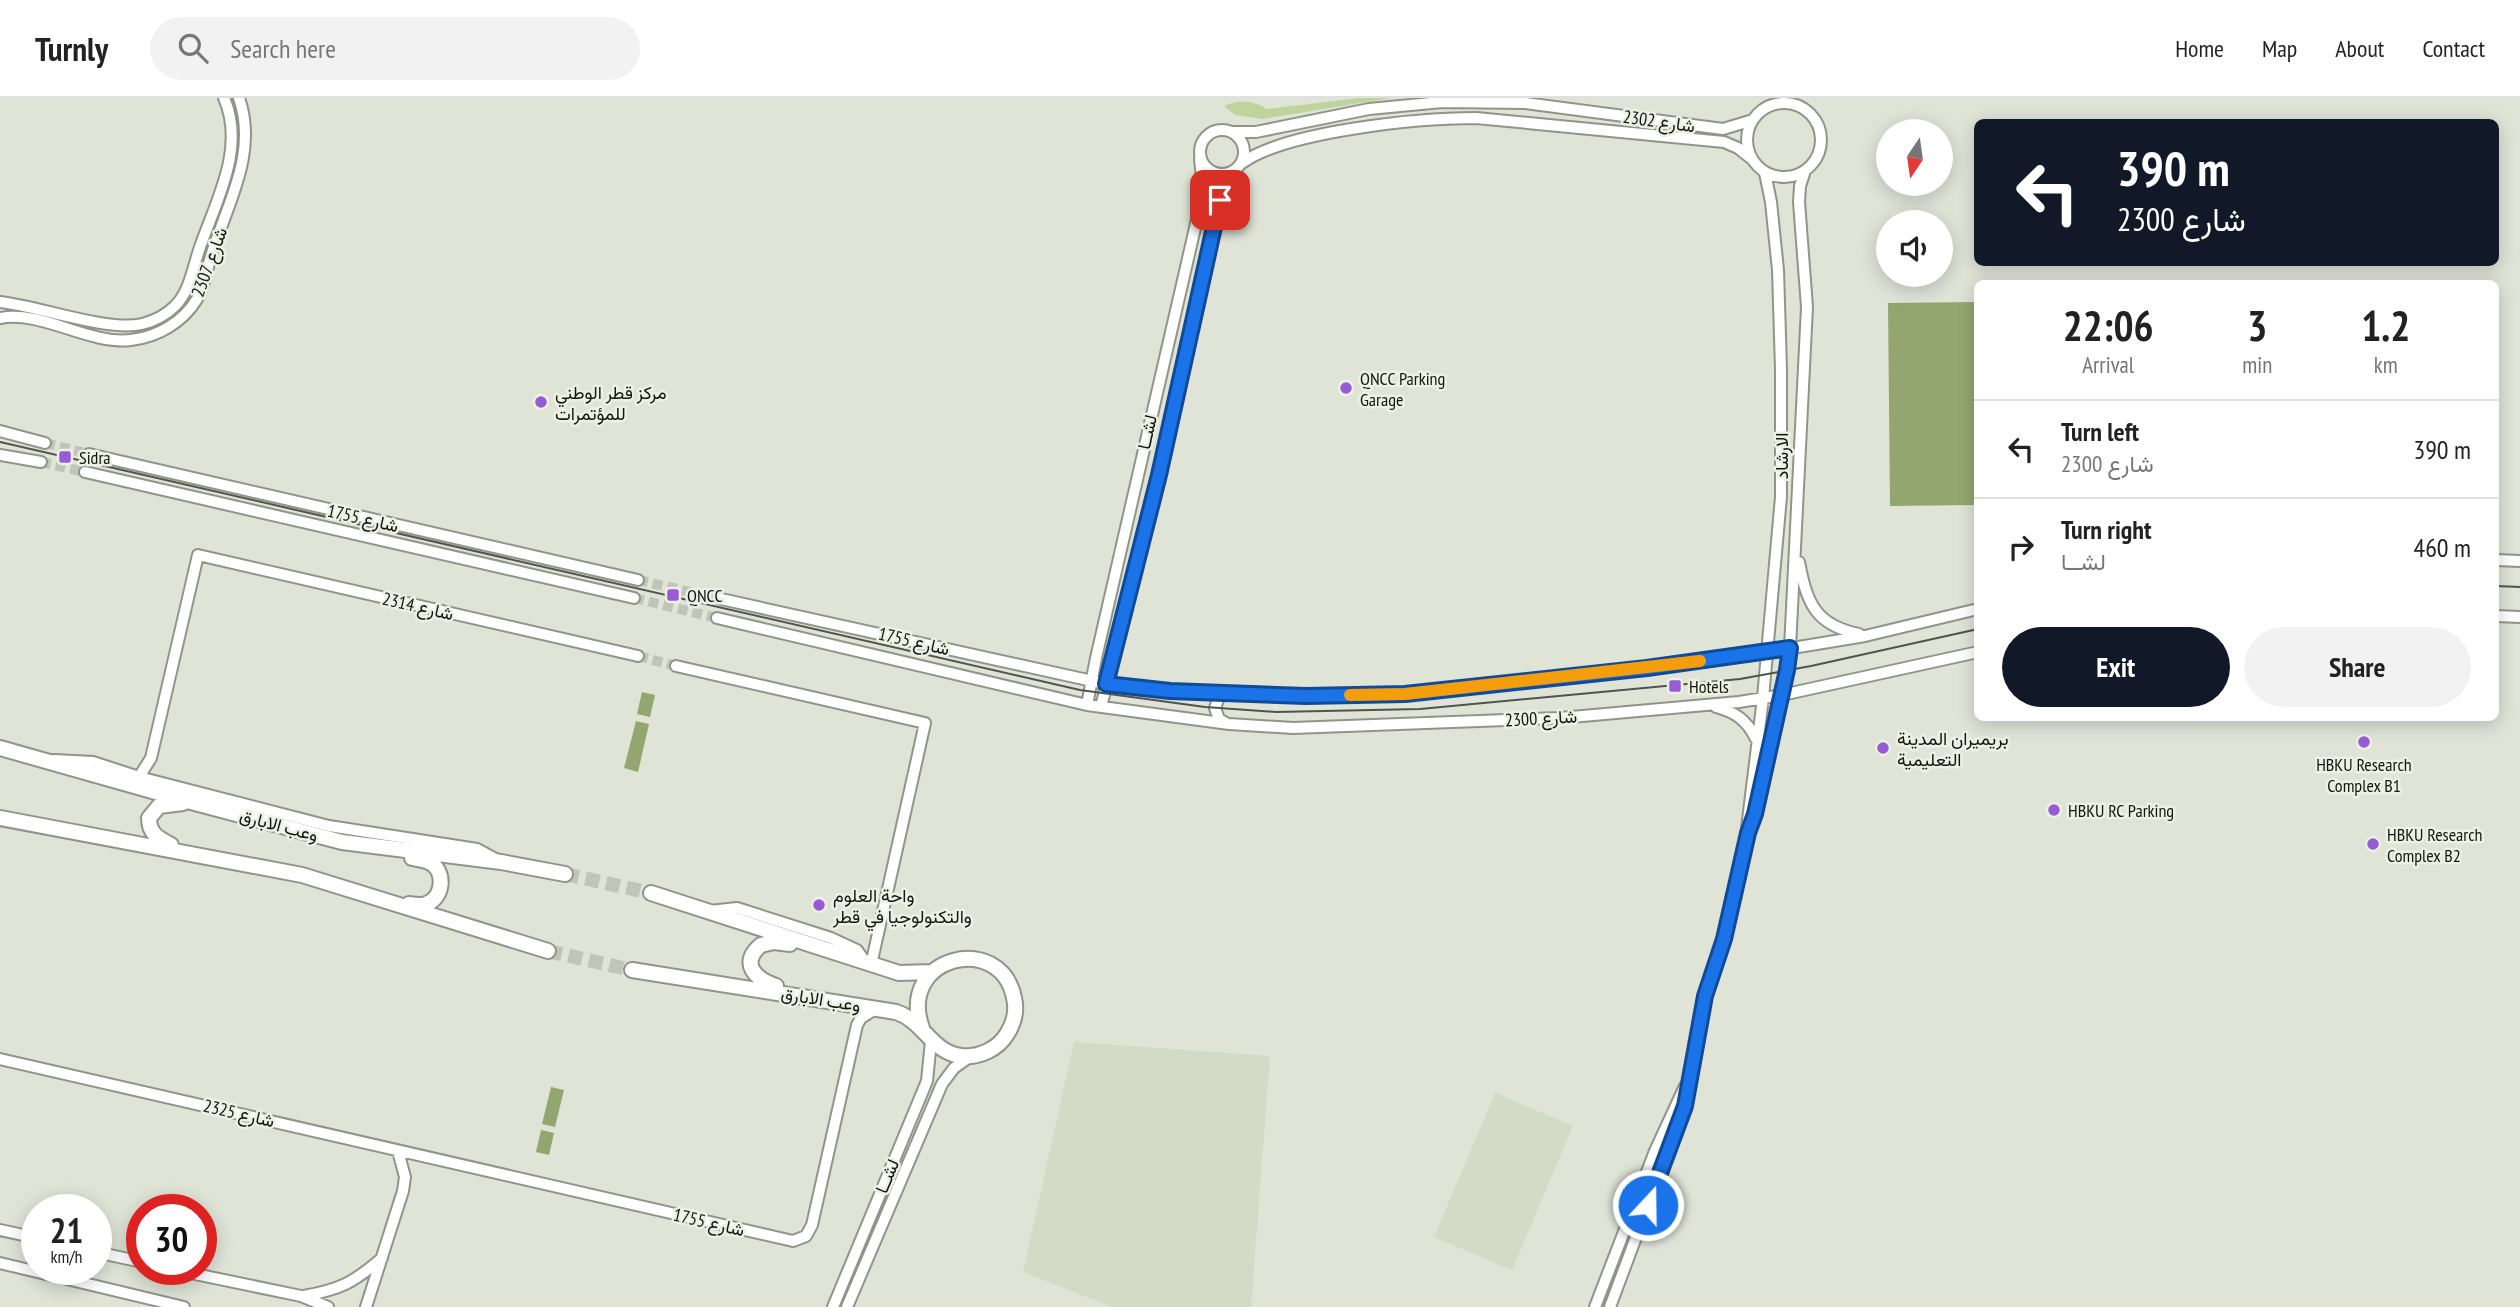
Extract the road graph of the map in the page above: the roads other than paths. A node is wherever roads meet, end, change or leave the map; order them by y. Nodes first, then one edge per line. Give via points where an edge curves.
1 (224, 98) edge
2 (240, 98) edge
3 (1797, 102) edge
4 (1766, 103) edge
5 (1753, 120) junction
6 (1232, 132) junction
7 (1200, 159) junction
8 (1752, 159) junction
9 (1237, 167) junction
10 (1805, 171) junction
11 (1765, 173) junction
12 (0, 302) edge
13 (0, 318) edge
14 (0, 431) edge
15 (45, 443) tunnel mouth
16 (89, 454) tunnel mouth
17 (0, 455) edge
18 (41, 462) tunnel mouth
19 (85, 472) tunnel mouth
20 (1797, 545) junction
21 (2499, 560) edge
22 (2520, 561) edge
23 (638, 580) tunnel mouth
24 (634, 598) tunnel mouth
25 (721, 599) tunnel mouth
26 (1974, 610) edge
27 (2499, 615) edge
28 (2520, 617) edge
29 (717, 618) tunnel mouth
30 (1865, 636) junction
31 (1790, 648) junction
32 (1768, 652) junction
33 (1974, 653) edge
34 (638, 656) tunnel mouth
35 (676, 666) tunnel mouth
36 (1091, 680) junction
37 (1106, 684) junction
38 (1224, 693) junction
39 (1782, 695) junction
40 (1763, 698) junction
41 (1087, 705) junction
42 (1706, 705) junction
43 (1101, 707) junction
44 (1229, 724) junction
45 (1757, 740) junction
46 (0, 748) edge
47 (151, 758) junction
48 (44, 760) junction
49 (139, 777) junction
50 (161, 781) junction
51 (191, 802) junction
52 (238, 802) junction
53 (0, 818) edge
54 (260, 821) junction
55 (1748, 833) junction
56 (361, 846) junction
57 (182, 851) junction
58 (501, 862) junction
59 (565, 874) tunnel mouth
60 (651, 893) tunnel mouth
61 (390, 902) junction
62 (710, 911) junction
63 (877, 935) junction
64 (822, 948) junction
65 (857, 950) junction
66 (548, 951) tunnel mouth
67 (869, 964) junction
68 (632, 970) tunnel mouth
69 (932, 972) junction
70 (812, 998) junction
71 (844, 1006) junction
72 (877, 1008) junction
73 (857, 1025) junction
74 (922, 1028) junction
75 (931, 1041) junction
76 (971, 1056) junction
77 (0, 1059) edge
78 (1690, 1077) junction
79 (398, 1151) junction
80 (0, 1230) edge
81 (21, 1235) edge
82 (383, 1257) junction
83 (0, 1264) edge
84 (217, 1279) edge
85 (301, 1296) junction
86 (184, 1307) edge
87 (328, 1307) edge
88 (366, 1307) edge
89 (834, 1307) edge
90 (848, 1307) edge
91 (1595, 1307) edge
92 (1610, 1307) edge

1 - 12 street, شارع 2307 via 231,134 228,166 186,291 176,306 153,320 118,326
2 - 13 street, شارع 2307 via 244,143 238,187 197,299 183,317 160,332 127,341 24,318
3 - 4 street
3 - 10 street via 1820,132 1818,154
4 - 5 street
5 - 6 street, شارع 2302 via 1723,129 1525,103 1443,102
5 - 8 street via 1746,139
6 - 7 street via 1219,130 1207,135 1200,146
6 - 9 street via 1242,142 1244,156
7 - 9 street via 1214,173
7 - 36 street, لشــا via 1200,202
8 - 9 street, شارع 2302 via 1724,142 1441,118 1271,147
8 - 11 street
9 - 37 street, لشــا via 1220,200 1156,487
10 - 11 street via 1785,177
10 - 20 street, الارشاد via 1800,202 1807,307
11 - 32 street, الارشاد via 1775,239 1781,369 1781,497
14 - 15 street
16 - 23 street, شارع 1755
17 - 18 street
19 - 24 street, شارع 1755
20 - 30 street, الارشاد via 1805,593 1818,615 1838,629
20 - 31 street, الارشاد
21 - 22 street
25 - 36 street, شارع 1755
26 - 30 street, شارع 2300
27 - 28 street
29 - 41 street, شارع 1755
30 - 31 street, شارع 2300
31 - 32 street, شارع 2300
31 - 39 street, الارشاد
32 - 38 street, شارع 2300 via 1405,694
32 - 40 street, الارشاد
33 - 39 street, شارع 2300
34 - 47 street, شارع 2314 via 198,555
35 - 63 street via 925,723
36 - 37 street, شارع 1755
36 - 41 street, لشــا
37 - 38 street, شارع 2300
37 - 43 street, لشــا
38 - 44 street via 1215,708 1219,719
39 - 40 street, شارع 2300
39 - 55 street, الارشاد
40 - 42 street, شارع 2300
40 - 45 street, الارشاد
41 - 43 street, شارع 1755
42 - 44 street, شارع 2300 via 1391,726 1293,729
42 - 45 street via 1739,716
43 - 44 street, شارع 2300
45 - 55 street, الارشاد
46 - 48 street, وعب الابارق
47 - 49 street
47 - 50 street
48 - 49 street via 93,762
48 - 51 street, وعب الابارق
49 - 50 street
50 - 52 street
51 - 54 street, وعب الابارق
51 - 57 street via 159,806 149,818 154,835
52 - 54 street
52 - 58 street via 329,826 477,849
53 - 57 street
54 - 56 street, وعب الابارق
55 - 78 street, الارشاد via 1724,939 1705,996
56 - 58 street, وعب الابارق
56 - 61 street via 429,862 439,872 439,892 429,903
57 - 61 street via 302,875
58 - 59 street, وعب الابارق
60 - 62 street
61 - 66 street
62 - 64 street
62 - 65 street via 737,908
63 - 65 street
63 - 67 street
64 - 67 street
64 - 70 street via 767,942 756,948 752,957 751,969 760,980
65 - 67 street
67 - 69 street via 899,973
68 - 70 street, وعب الابارق
69 - 74 street via 918,999
69 - 76 street via 950,961 983,961 1008,981 1013,991 1015,1013 1008,1034 992,1049
70 - 71 street, وعب الابارق
71 - 72 street, وعب الابارق
71 - 73 street via 854,1012
72 - 73 street
72 - 74 street, وعب الابارق via 906,1015
73 - 79 street, شارع 1755 via 812,1225 799,1241
74 - 75 street
75 - 76 street via 950,1053
75 - 89 street, لشــا via 927,1081
76 - 90 street, لشــا via 942,1084
77 - 79 street, شارع 2325
78 - 91 street, الارشاد via 1655,1151
78 - 92 street, الارشاد via 1679,1126
79 - 82 street via 405,1182
80 - 81 street
82 - 85 street via 350,1284
82 - 88 street
83 - 86 street
84 - 85 street
85 - 87 street

